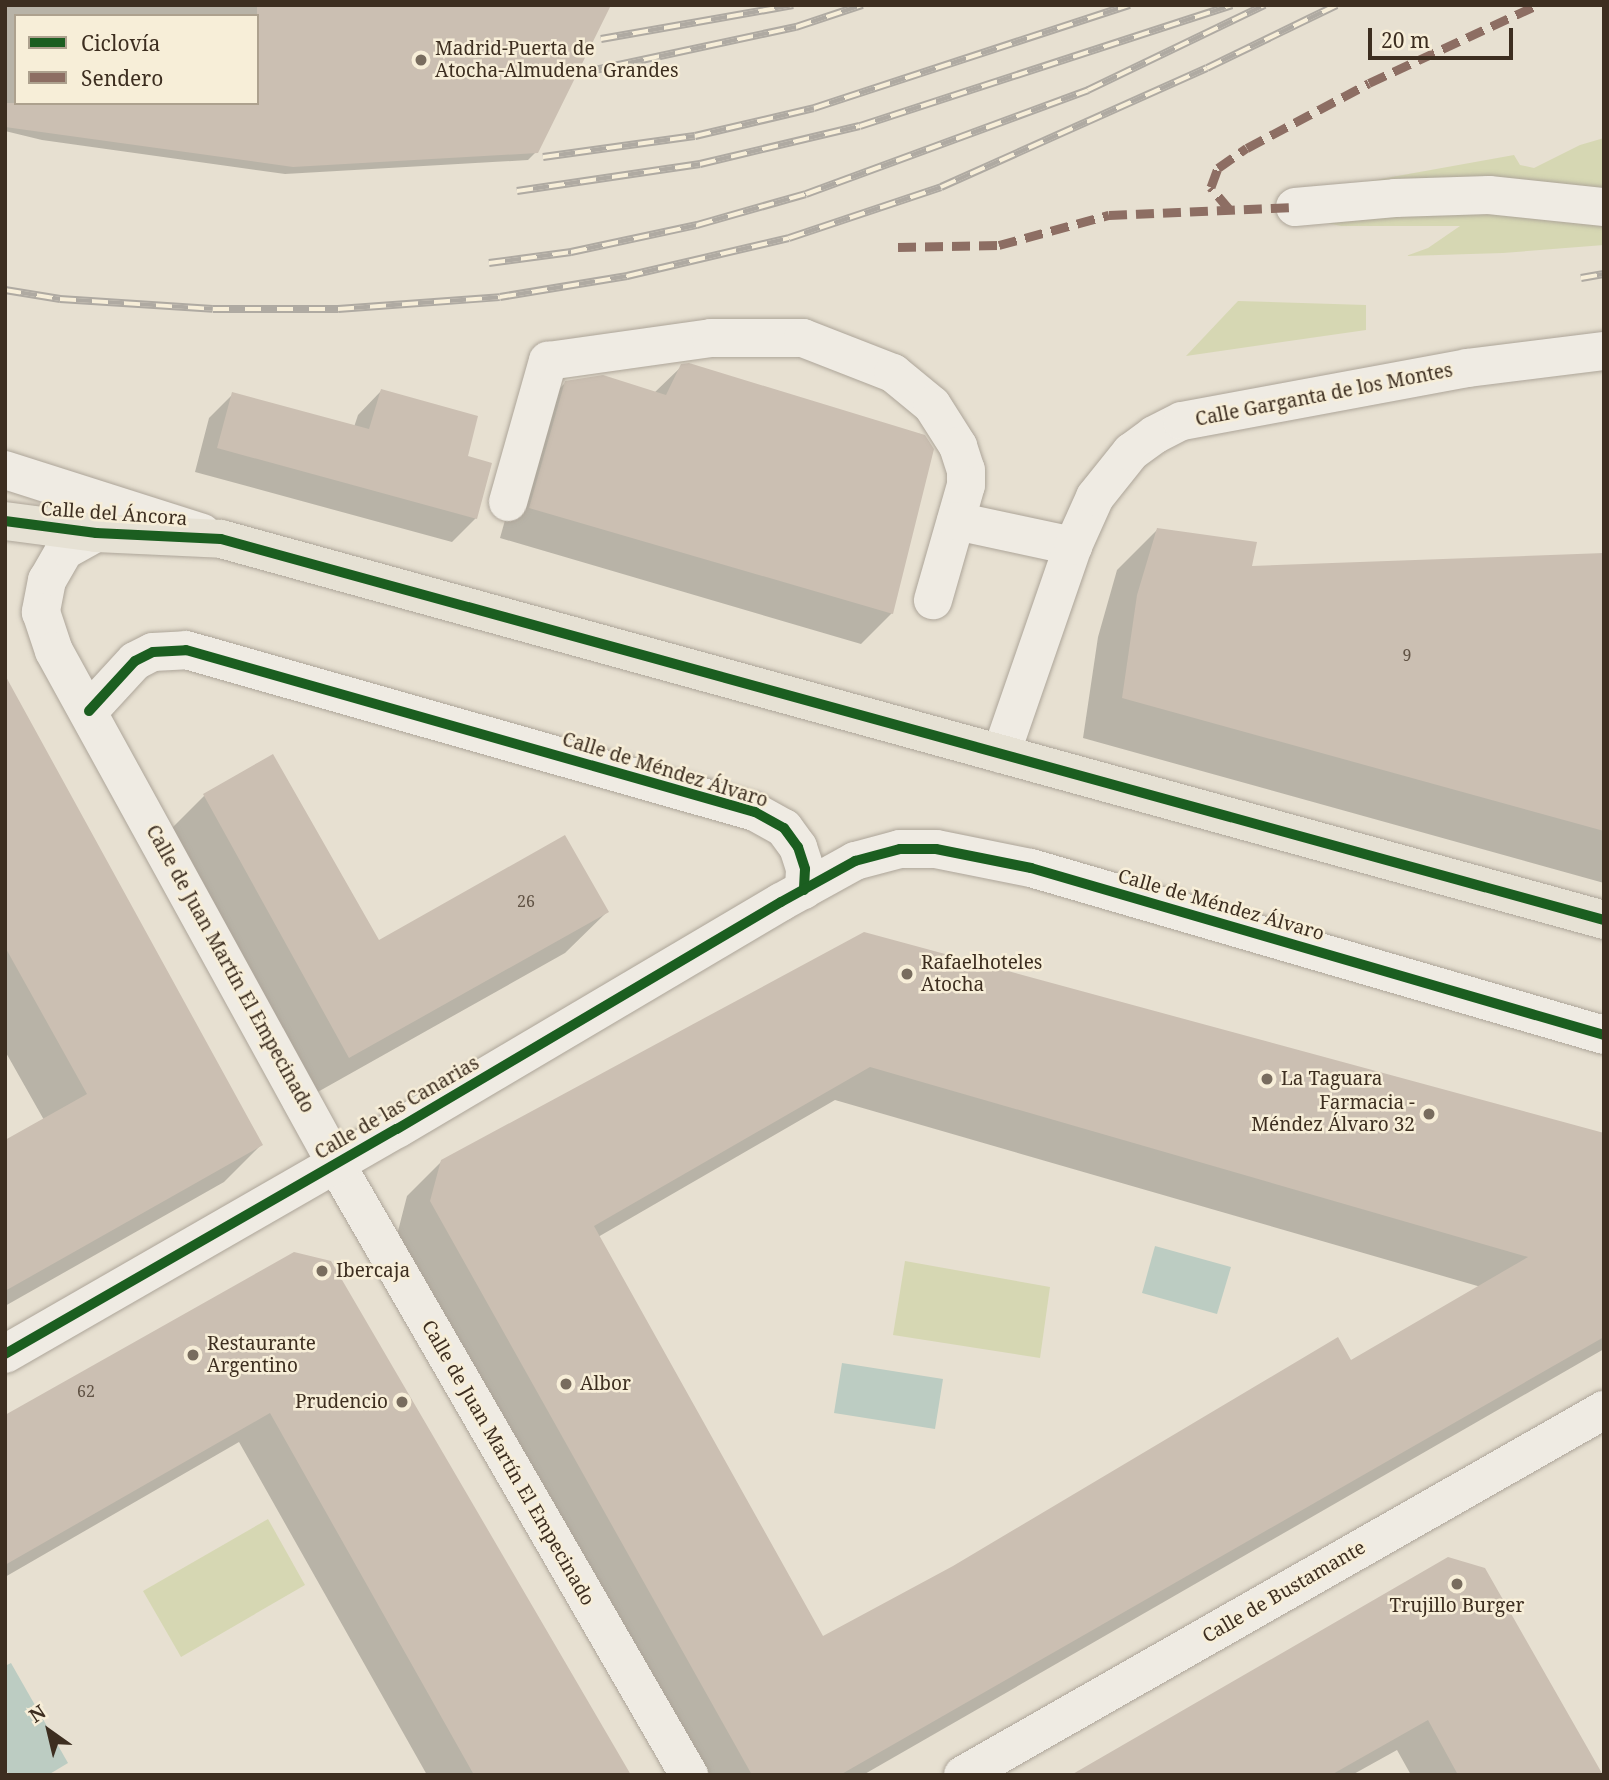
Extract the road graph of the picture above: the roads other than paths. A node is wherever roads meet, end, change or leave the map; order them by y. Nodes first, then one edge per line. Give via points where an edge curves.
1 (1295, 207) dead end
2 (1604, 207) edge
3 (1604, 351) edge
4 (5, 470) edge
5 (508, 502) dead end
6 (5, 521) edge
7 (956, 521) junction
8 (96, 533) junction
9 (221, 539) junction
10 (1073, 546) junction
11 (933, 600) dead end
12 (89, 711) junction
13 (1001, 754) junction
14 (804, 890) junction
15 (1604, 920) edge
16 (1604, 1035) edge
17 (336, 1164) junction
18 (5, 1354) edge
19 (1598, 1425) edge
20 (689, 1775) edge
21 (963, 1775) edge

1 - 2 street via 1489,195
3 - 10 street, Calle Garganta de los Montes via 1467,368 1182,421 1131,452 1111,474
4 - 9 street
5 - 7 street via 548,361 711,338 803,338 893,373 932,405 958,446 966,470
6 - 8 main road, Calle del Áncora
7 - 10 street
7 - 11 street
8 - 9 main road, Calle del Áncora
8 - 12 street, Calle de Juan Martín El Empecinado via 64,551 54,565 41,612 54,651
9 - 13 main road
10 - 13 street, Calle Garganta de los Montes
12 - 14 street, Calle de Méndez Álvaro via 135,661 153,652 187,650 755,812 784,828 798,847 805,869
12 - 17 street, Calle de Juan Martín El Empecinado
13 - 15 main road
14 - 16 street, Calle de Méndez Álvaro via 855,862 900,849 971,855 1031,868
14 - 17 street, Calle de las Canarias
17 - 18 street, Calle de las Canarias
17 - 20 street, Calle de Juan Martín El Empecinado
19 - 21 street, Calle de Bustamante

